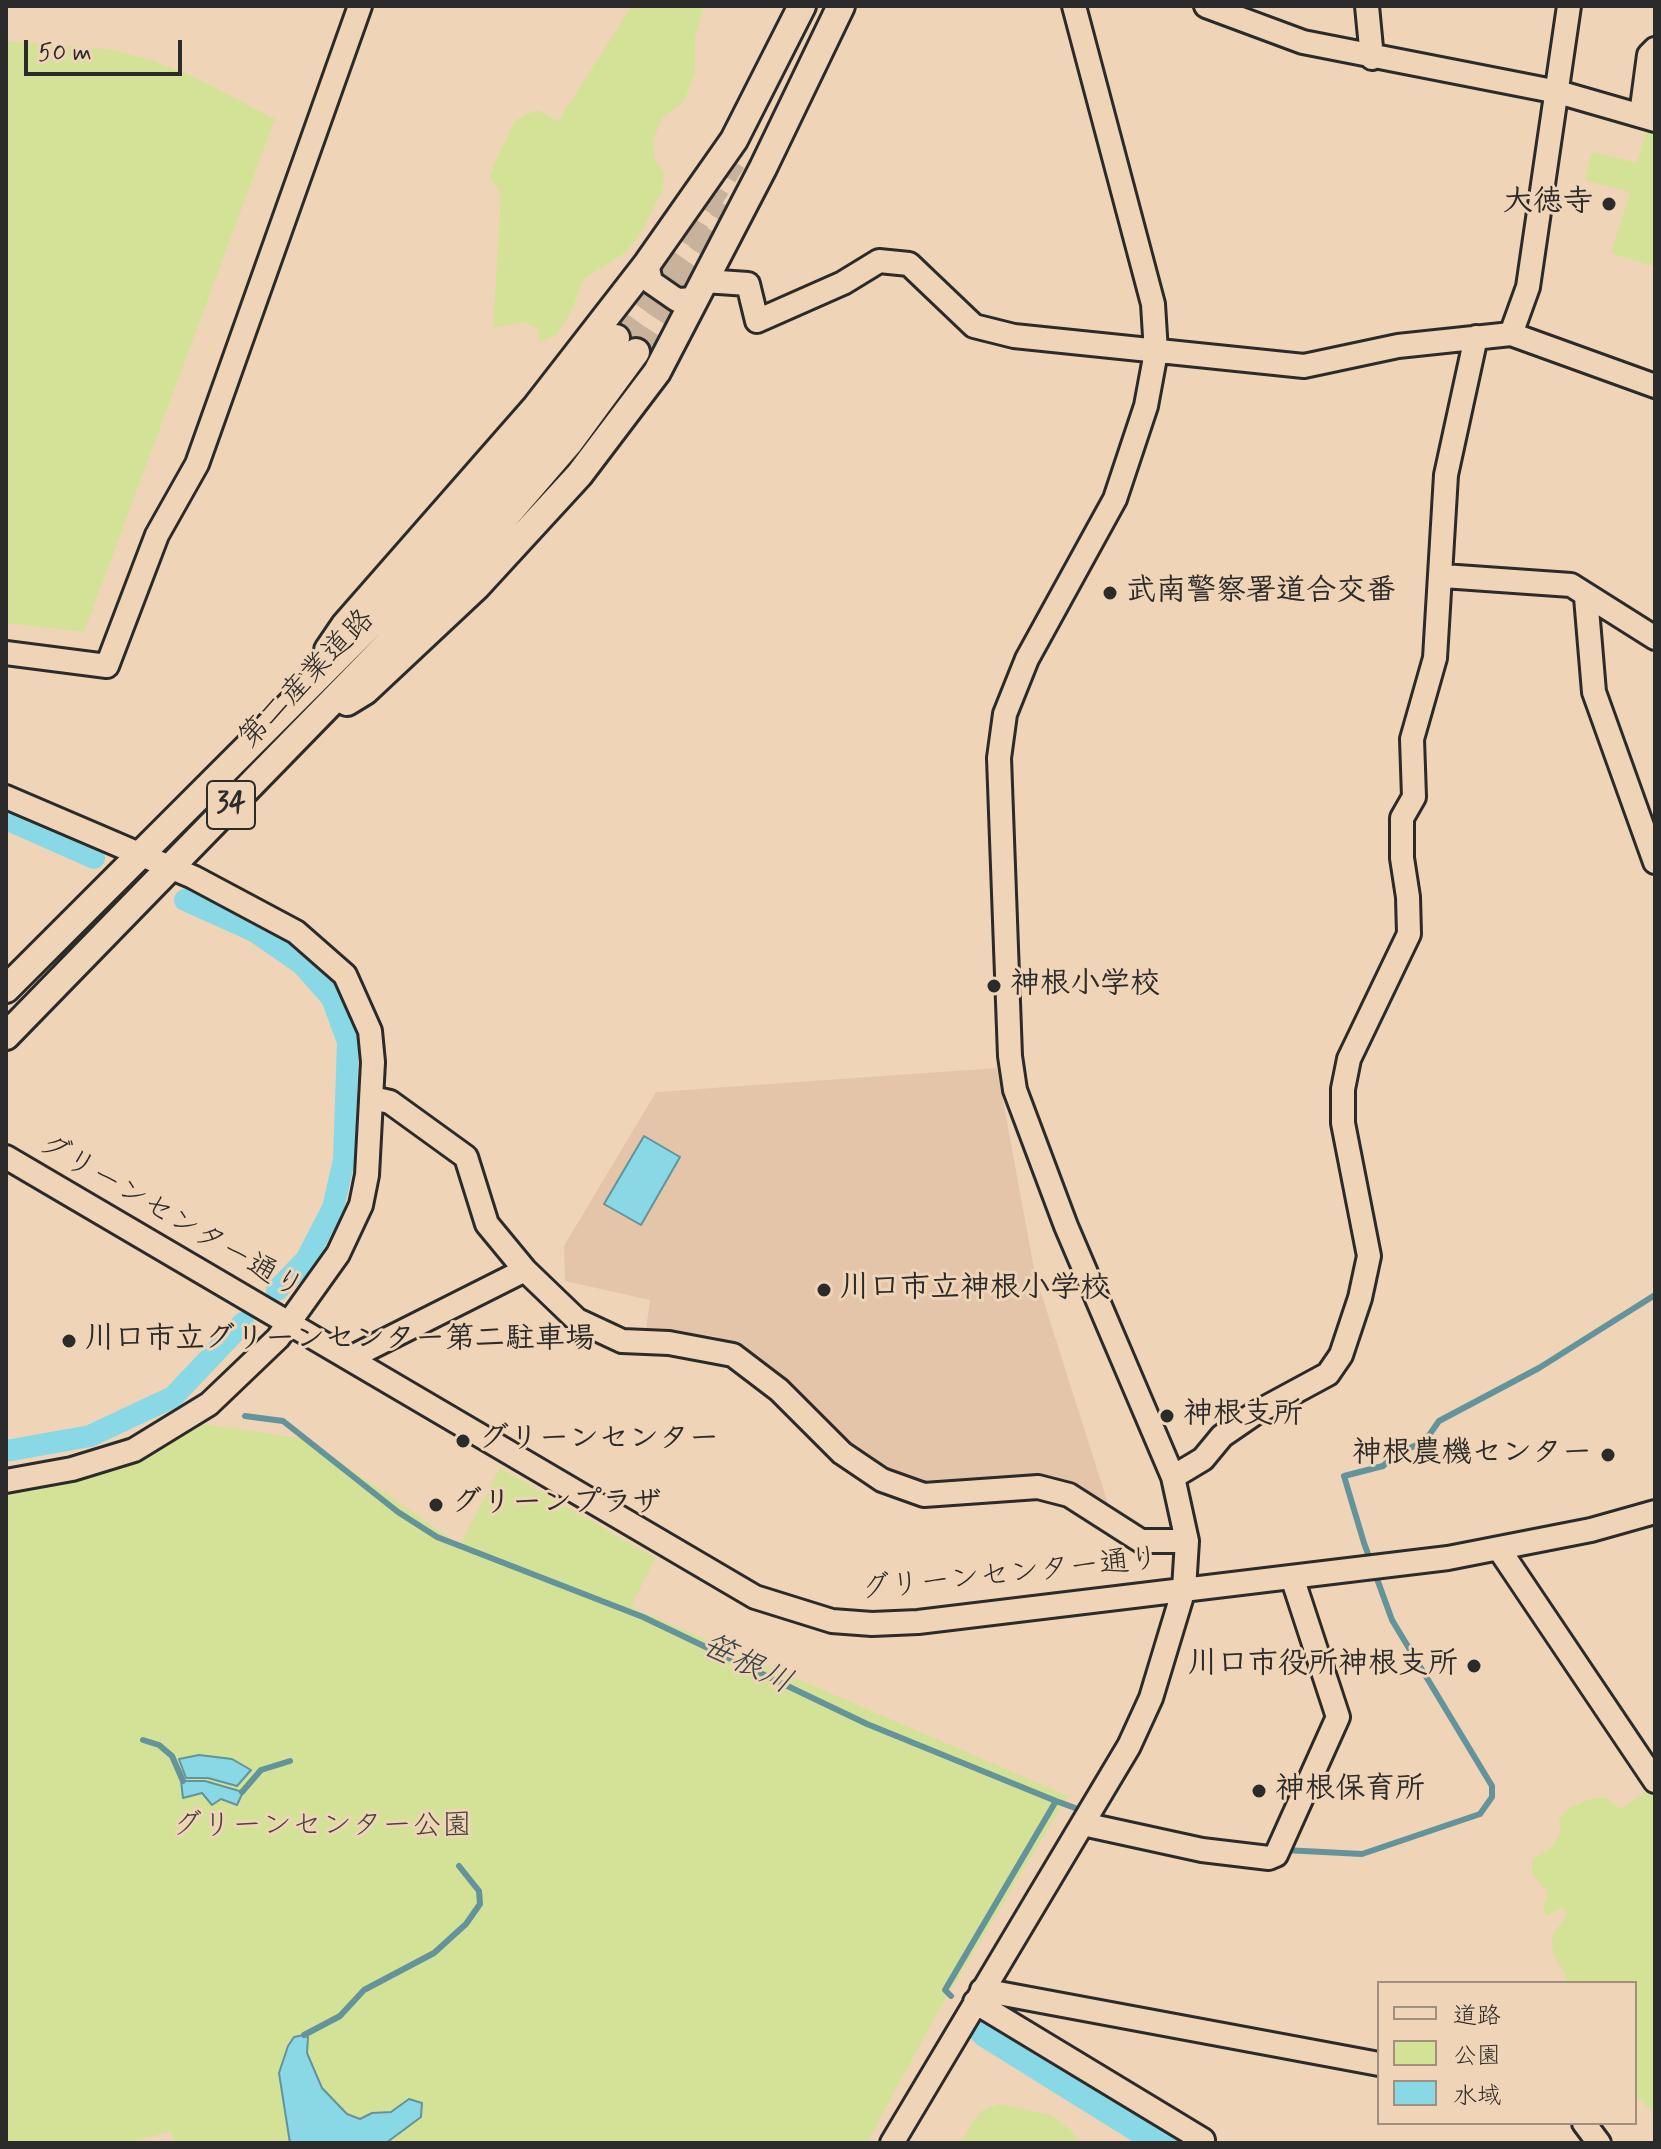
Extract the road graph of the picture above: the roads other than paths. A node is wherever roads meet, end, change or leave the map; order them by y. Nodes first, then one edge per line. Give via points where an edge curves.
1 (360, 6) edge
2 (802, 6) edge
3 (841, 6) edge
4 (1074, 6) edge
5 (1206, 6) edge
6 (1367, 6) edge
7 (1569, 6) edge
8 (1655, 49) edge
9 (1372, 58) junction
10 (1558, 92) junction
11 (1648, 118) edge
12 (647, 264) junction
13 (700, 290) junction
14 (1511, 334) junction
15 (1476, 337) junction
16 (1156, 352) junction
17 (1655, 386) edge
18 (1443, 576) junction
19 (1586, 597) junction
20 (1655, 638) edge
21 (6, 653) edge
22 (284, 712) junction
23 (307, 727) junction
24 (6, 797) edge
25 (140, 857) junction
26 (1655, 862) edge
27 (171, 868) junction
28 (6, 989) edge
29 (6, 1036) edge
30 (372, 1098) junction
31 (6, 1157) edge
32 (525, 1270) junction
33 (290, 1323) junction
34 (352, 1357) junction
35 (1173, 1477) junction
36 (6, 1481) edge
37 (1655, 1512) edge
38 (1187, 1541) junction
39 (1499, 1549) junction
40 (1292, 1577) junction
41 (1184, 1589) junction
42 (1655, 1781) edge
43 (1083, 1824) junction
44 (978, 1996) junction
45 (1377, 2064) edge
46 (1586, 2125) edge
47 (892, 2143) edge
48 (1201, 2143) edge
49 (1599, 2143) edge

1 - 21 street via 197,464 157,535 107,666
2 - 12 main road via 734,140
3 - 13 main road
4 - 16 street via 1153,304
5 - 9 street via 1303,42
6 - 9 street
7 - 10 street
8 - 11 street via 1649,55
9 - 10 street
10 - 11 street
10 - 14 street via 1528,287
12 - 13 street via 646,274 677,300
12 - 22 main road via 536,407 345,625
13 - 16 street via 748,284 757,321 879,261 909,264 974,326 1014,336
13 - 23 main road via 657,372 579,475 477,586 365,691
14 - 15 street
14 - 17 street
15 - 16 street via 1398,346 1304,366
15 - 18 street via 1446,475
16 - 35 street via 1146,406 1115,499 1012,689 999,758 1015,1090 1066,1226
18 - 19 street via 1571,585
18 - 35 street via 1435,658 1412,739 1414,797 1402,818 1409,934 1349,1059 1343,1089 1343,1123 1369,1256 1360,1298 1341,1355 1328,1374 1254,1414 1222,1436 1203,1459
19 - 20 street
19 - 26 street via 1594,692
22 - 23 main road, 第二産業道路 / 34 via 474,517 626,345 569,443 501,524
22 - 25 main road, 第二産業道路 / 34
23 - 27 main road, 第二産業道路 / 34
24 - 25 street
25 - 27 street
25 - 28 main road, 第二産業道路 / 34
27 - 29 main road, 第二産業道路 / 34
27 - 30 street via 278,921 318,948 345,975 370,1031
30 - 32 street via 390,1102 466,1157 487,1224
30 - 33 street via 361,1205 338,1254
31 - 33 street, グリーンセンター通り
32 - 34 street
32 - 38 street via 577,1320 622,1341 733,1355 779,1390 842,1453 882,1480 924,1495 1038,1487 1069,1495 1141,1541
33 - 34 street, グリーンセンター通り
33 - 36 street via 209,1404 159,1436 107,1460
34 - 41 street, グリーンセンター通り via 650,1538 755,1597 794,1612 832,1621 887,1624
35 - 38 street
37 - 39 street, グリーンセンター通り
38 - 41 street
39 - 40 street, グリーンセンター通り
39 - 42 street
40 - 41 street, グリーンセンター通り
40 - 43 street via 1338,1717 1276,1855 1202,1850
41 - 43 street via 1151,1698
43 - 44 street
44 - 45 street
44 - 47 street
44 - 48 street
46 - 49 street

